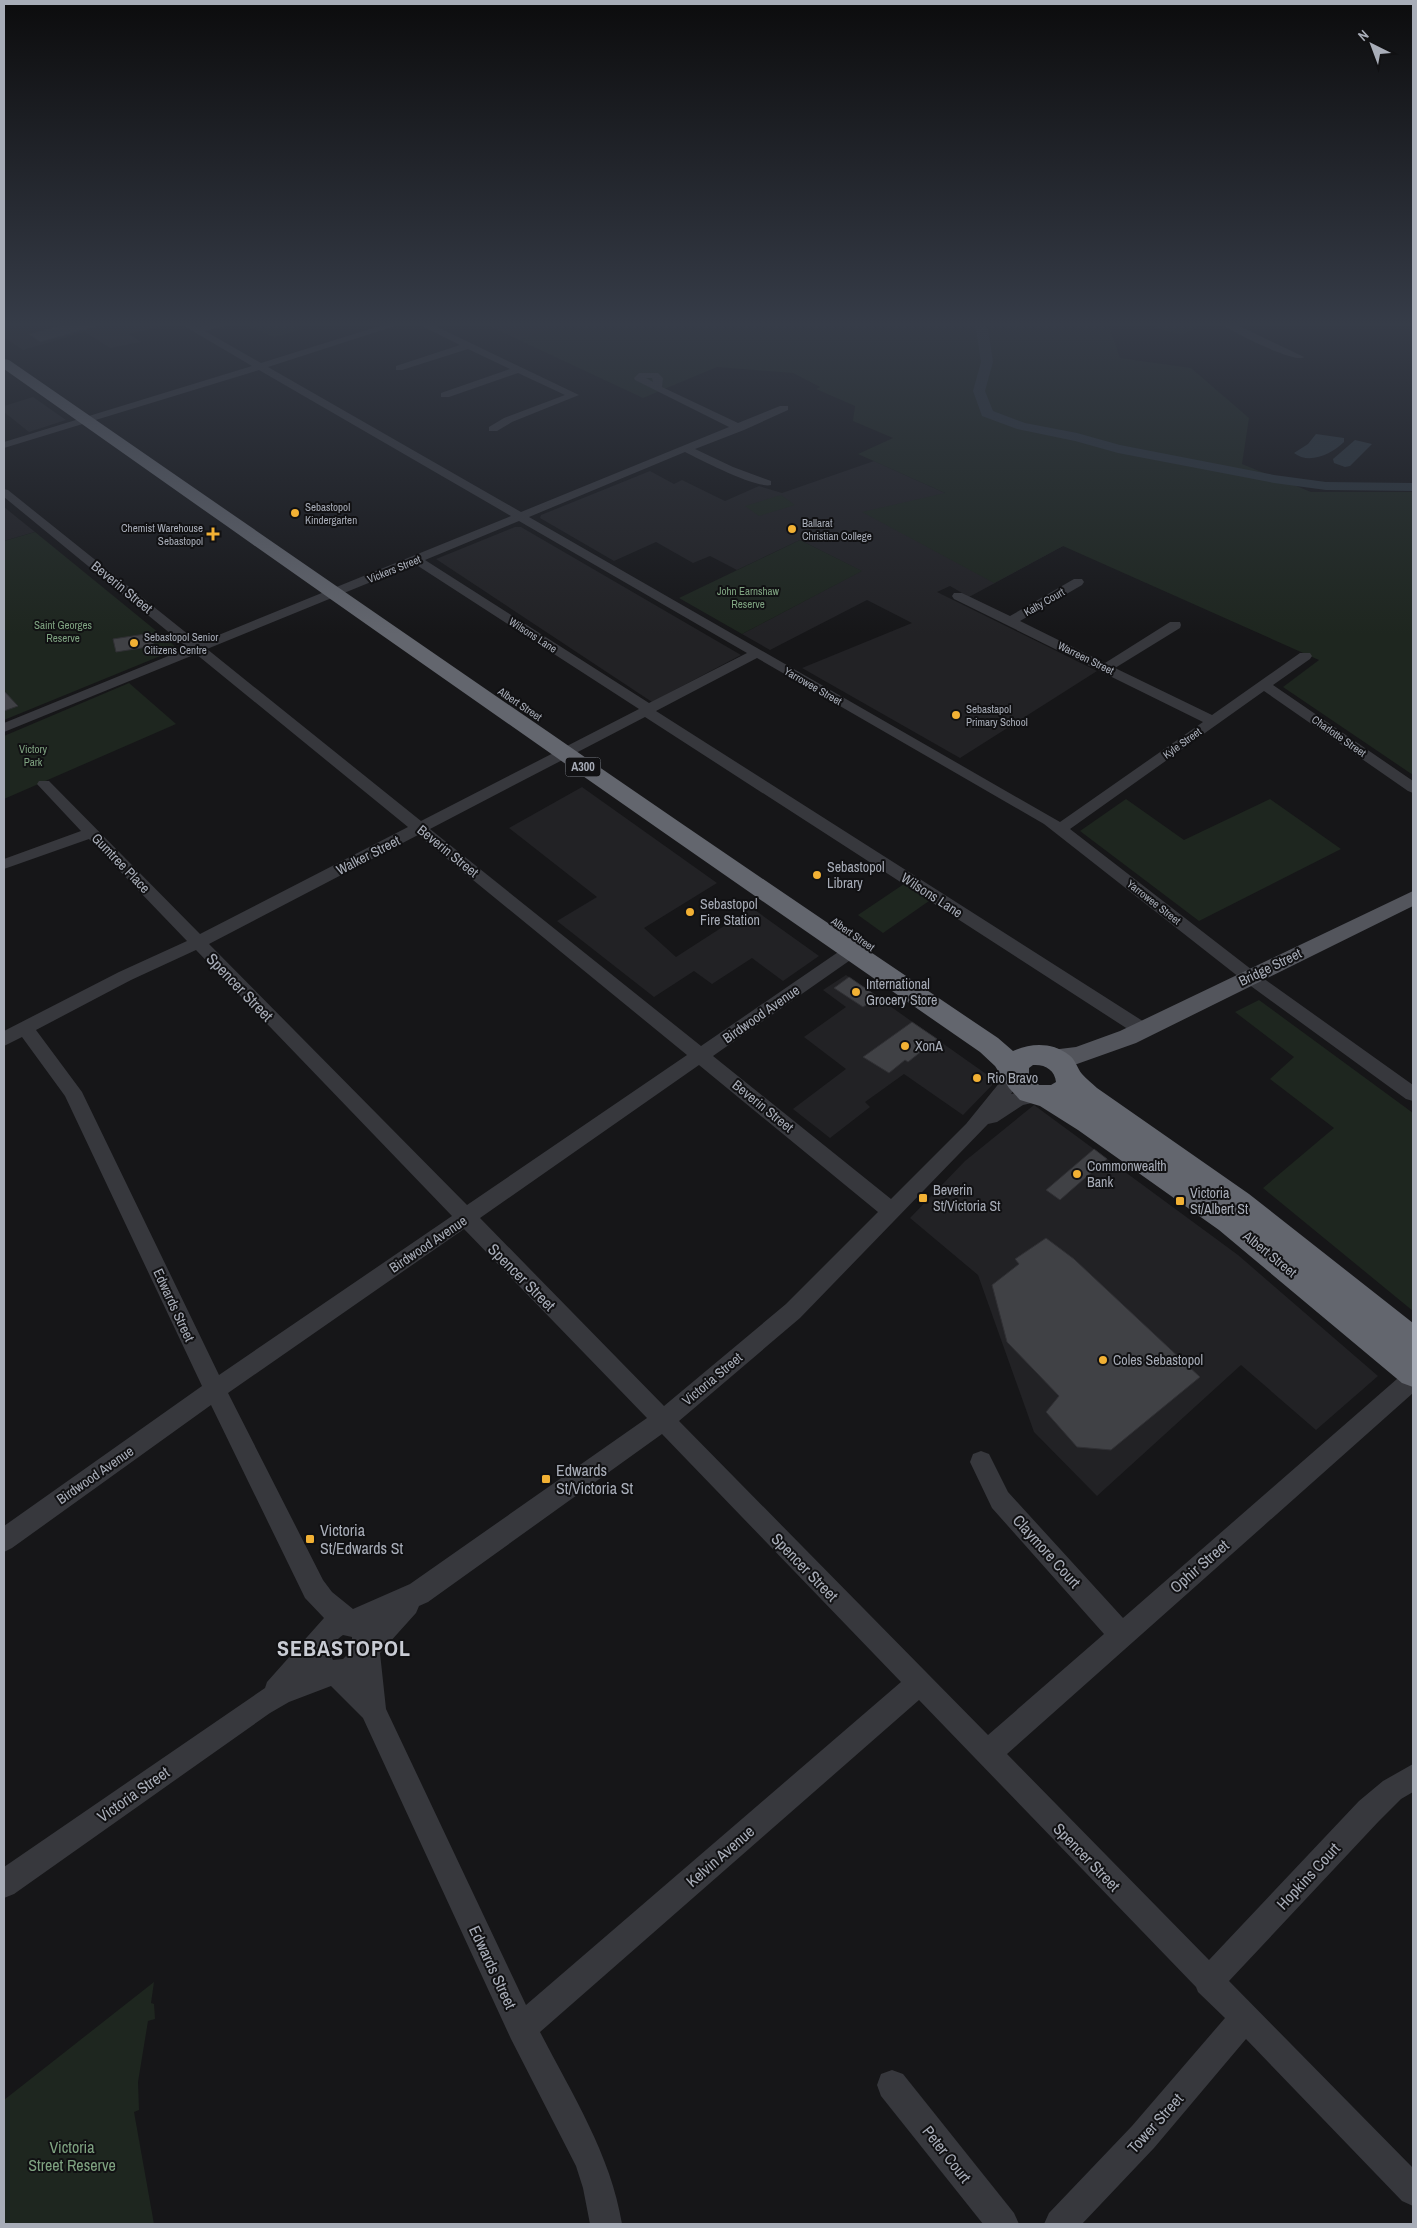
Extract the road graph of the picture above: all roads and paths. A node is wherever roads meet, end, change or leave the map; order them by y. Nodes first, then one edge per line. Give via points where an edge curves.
1 (64, 427) edge
2 (107, 427) edge
3 (364, 427) edge
4 (496, 427) edge
5 (740, 428) edge
6 (493, 429) dead end
7 (4, 445) edge
8 (687, 449) junction
9 (767, 483) dead end
10 (4, 492) edge
11 (521, 518) junction
12 (417, 560) junction
13 (1078, 582) dead end
14 (341, 591) junction
15 (958, 596) dead end
16 (1011, 621) junction
17 (1175, 625) dead end
18 (198, 649) junction
19 (757, 653) junction
20 (1305, 656) dead end
21 (1106, 668) junction
22 (1264, 685) junction
23 (648, 710) junction
24 (1212, 721) junction
25 (4, 728) edge
26 (571, 750) junction
27 (44, 784) dead end
28 (1413, 788) edge
29 (420, 828) junction
30 (1060, 829) junction
31 (92, 833) junction
32 (4, 864) edge
33 (1413, 898) edge
34 (197, 943) junction
35 (853, 950) junction
36 (1250, 977) junction
37 (25, 1028) junction
38 (1136, 1033) junction
39 (4, 1039) edge
40 (1045, 1055) junction
41 (701, 1056) junction
42 (1015, 1076) junction
43 (1070, 1079) junction
44 (1413, 1094) edge
45 (1041, 1096) junction
46 (974, 1129) junction
47 (892, 1211) junction
48 (465, 1219) junction
49 (1413, 1342) edge
50 (1413, 1373) edge
51 (1413, 1380) edge
52 (215, 1390) junction
53 (663, 1420) junction
54 (981, 1462) dead end
55 (4, 1540) edge
56 (314, 1589) junction
57 (419, 1593) junction
58 (350, 1622) junction
59 (1122, 1634) junction
60 (320, 1640) junction
61 (367, 1649) junction
62 (334, 1673) junction
63 (918, 1684) junction
64 (261, 1704) junction
65 (374, 1711) junction
66 (987, 1754) junction
67 (1413, 1777) edge
68 (4, 1884) edge
69 (1208, 1982) junction
70 (1244, 2018) junction
71 (522, 2028) junction
72 (892, 2085) dead end
73 (1413, 2190) edge
74 (606, 2224) edge
75 (1003, 2224) edge
76 (1060, 2224) edge

1 - 7 street
2 - 14 highway, Albert Street / A300
3 - 11 street, Yarrowee Street
4 - 6 street
5 - 8 street, Vickers Street
8 - 9 street
8 - 11 street, Vickers Street
10 - 18 street, Beverin Street
11 - 12 street, Vickers Street
11 - 19 street, Yarrowee Street
12 - 14 street, Vickers Street
12 - 23 street, Wilsons Lane
13 - 16 street, Kalty Court
14 - 18 street, Vickers Street
14 - 26 highway, Albert Street / A300
15 - 16 street, Warreen Street
16 - 21 street, Warreen Street
17 - 21 street
18 - 25 street, Vickers Street
18 - 29 street, Beverin Street
19 - 23 street, Walker Street
19 - 30 street, Yarrowee Street
20 - 22 street, Kyle Street
21 - 24 street, Warreen Street
22 - 24 street, Kyle Street
22 - 28 street, Charlotte Street
23 - 26 street, Walker Street
23 - 38 street, Wilsons Lane
24 - 30 street, Kyle Street
26 - 29 street, Walker Street
26 - 35 highway, Albert Street / A300
26 - 40 highway, Albert Street / A300 via 996,1032
27 - 31 street, Gumtree Place
29 - 34 street, Walker Street
29 - 41 street, Beverin Street
30 - 36 street, Yarrowee Street
31 - 32 street
31 - 34 street, Gumtree Place
33 - 36 main road, Bridge Street
34 - 37 street, Walker Street
34 - 48 street, Spencer Street
35 - 41 street, Birdwood Avenue
35 - 42 highway, Albert Street / A300 via 991,1046
36 - 38 main road, Bridge Street
36 - 44 street, Yarrowee Street
37 - 39 street, Walker Street
37 - 52 street, Edwards Street via 73,1092
38 - 40 main road via 1077,1055
38 - 43 main road via 1097,1057
40 - 42 highway via 1020,1060
40 - 43 highway via 1063,1064
41 - 47 street, Beverin Street
41 - 48 street, Birdwood Avenue
42 - 45 highway via 1026,1090
42 - 46 street, Victoria Street
43 - 45 highway via 1065,1090 1056,1095
43 - 49 highway, Albert Street via 1092,1099 1239,1202
45 - 46 street, Victoria Street via 1018,1099
45 - 50 highway, Albert Street via 1088,1122 1229,1221
46 - 47 street, Victoria Street
47 - 53 street, Victoria Street via 793,1311
48 - 52 street, Birdwood Avenue
48 - 53 street, Spencer Street
51 - 59 street, Ophir Street
52 - 55 street, Birdwood Avenue
52 - 56 street, Edwards Street
53 - 57 street, Victoria Street
53 - 63 street, Spencer Street
54 - 59 street, Claymore Court via 1000,1500
56 - 58 street, Edwards Street via 323,1601
56 - 60 street, Edwards Street
57 - 58 street, Victoria Street
57 - 61 street, Victoria Street
58 - 60 street via 332,1627
58 - 61 street via 365,1632
59 - 66 street, Ophir Street
60 - 62 street via 319,1661
60 - 64 street, Victoria Street via 289,1678
61 - 62 street via 355,1668
61 - 65 street, Edwards Street via 369,1689
62 - 64 street, Victoria Street via 282,1692
62 - 65 street, Edwards Street
63 - 66 street, Spencer Street
63 - 71 street, Kelvin Avenue
64 - 68 street, Victoria Street
65 - 71 street, Edwards Street
66 - 69 street, Spencer Street
67 - 69 street, Hopkins Court via 1392,1790 1369,1811
69 - 70 street, Spencer Street
70 - 73 street, Spencer Street
70 - 76 street, Tower Street via 1150,2130
71 - 74 street, Edwards Street via 589,2160
72 - 75 street, Peter Court

